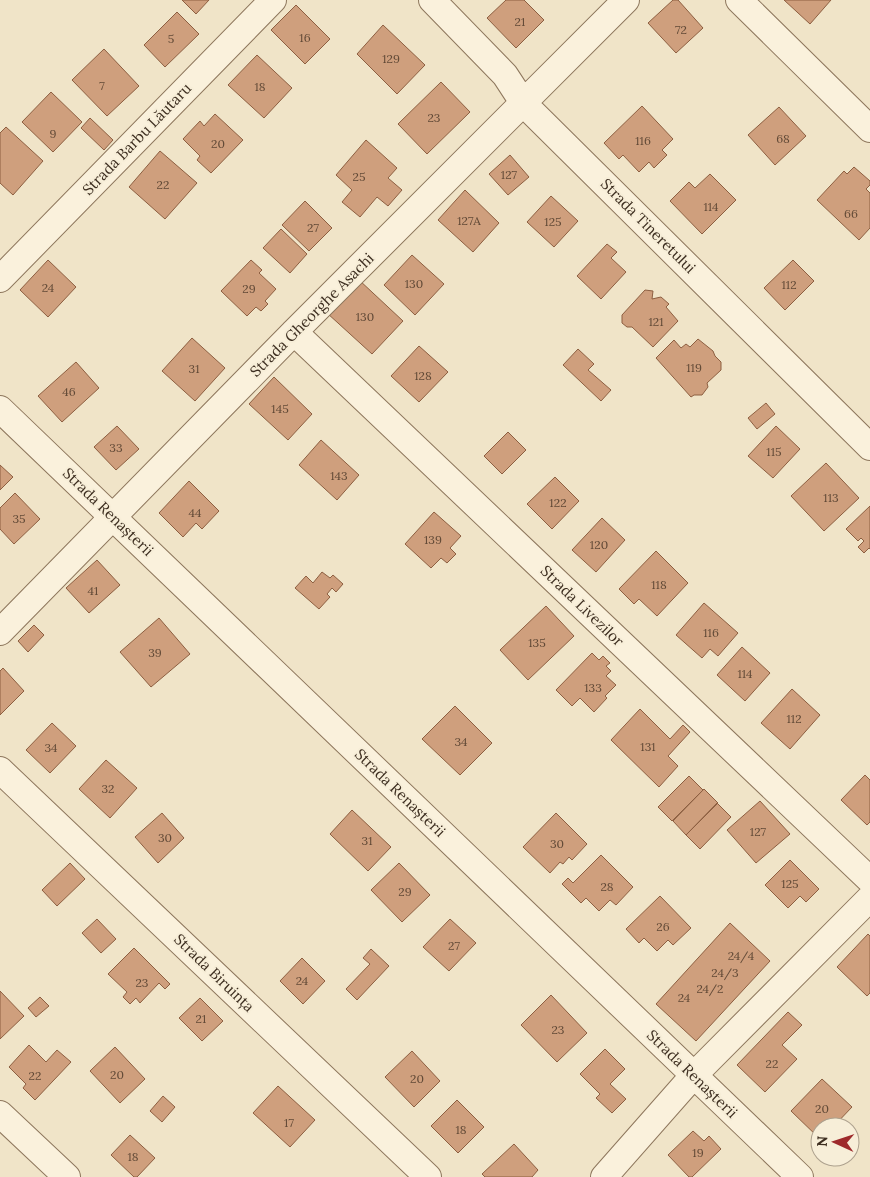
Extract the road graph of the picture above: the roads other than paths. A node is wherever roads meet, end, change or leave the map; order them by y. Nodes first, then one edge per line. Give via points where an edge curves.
1 (273, 0) edge
2 (432, 0) edge
3 (626, 0) edge
4 (739, 0) edge
5 (524, 104) junction
6 (870, 129) edge
7 (0, 279) edge
8 (294, 332) junction
9 (0, 409) edge
10 (870, 447) edge
11 (113, 517) junction
12 (0, 632) edge
13 (0, 770) edge
14 (870, 880) edge
15 (870, 898) edge
16 (693, 1076) junction
17 (0, 1114) edge
18 (67, 1177) edge
19 (428, 1177) edge
20 (604, 1177) edge
21 (800, 1177) edge

1 - 7 street, Strada Barbu Lăutaru
2 - 5 street, Strada Tineretului via 505,75
3 - 5 street, Strada Gheorghe Asachi
4 - 6 street
5 - 8 street, Strada Gheorghe Asachi
5 - 10 street, Strada Tineretului
8 - 11 street, Strada Gheorghe Asachi
8 - 14 street, Strada Livezilor
9 - 11 street, Strada Renașterii
11 - 12 street, Strada Gheorghe Asachi
11 - 16 street, Strada Renașterii
13 - 19 street, Strada Biruința
15 - 16 street
16 - 20 street
16 - 21 street, Strada Renașterii
17 - 18 street

